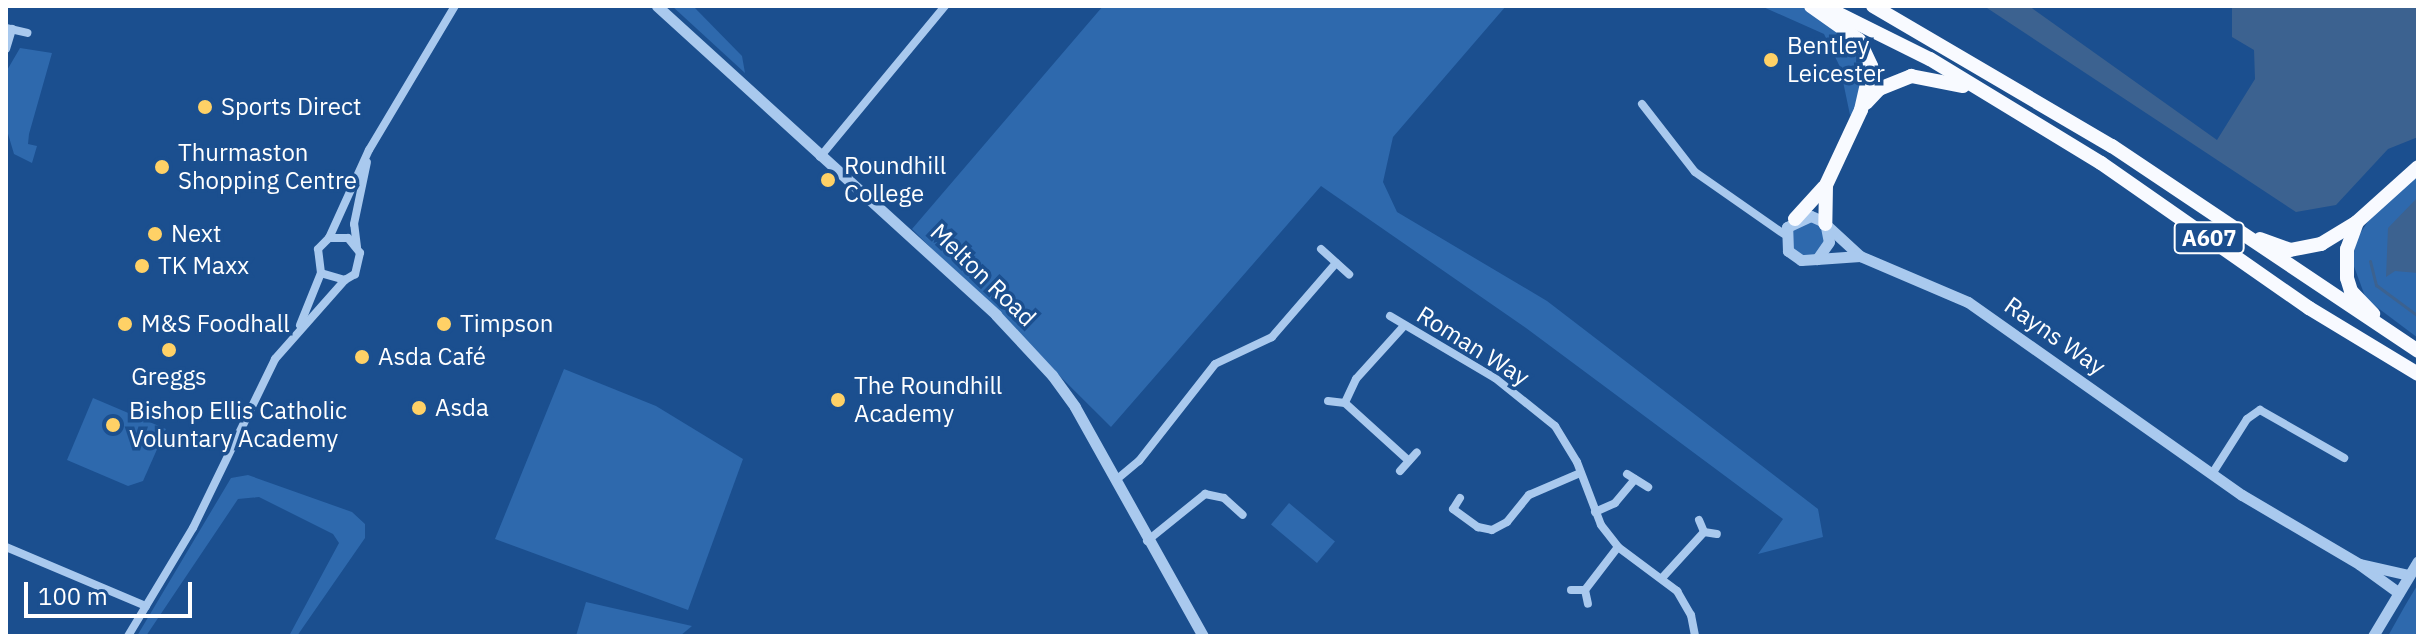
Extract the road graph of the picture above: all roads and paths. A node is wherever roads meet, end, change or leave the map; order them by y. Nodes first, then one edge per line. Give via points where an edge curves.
1 (455, 6) edge
2 (657, 6) edge
3 (945, 6) edge
4 (1811, 6) edge
5 (1823, 6) edge
6 (1873, 6) edge
7 (9, 29) edge
8 (27, 33) dead end
9 (6, 49) edge
10 (2000, 101) junction
11 (1642, 104) dead end
12 (1861, 110) junction
13 (369, 150) junction
14 (820, 157) junction
15 (2418, 167) edge
16 (1826, 185) junction
17 (2206, 211) junction
18 (1795, 219) junction
19 (2357, 222) junction
20 (1825, 226) junction
21 (1784, 234) junction
22 (329, 238) junction
23 (357, 247) junction
24 (1321, 249) dead end
25 (1860, 256) junction
26 (1817, 259) junction
27 (1336, 263) junction
28 (321, 273) junction
29 (1349, 274) dead end
30 (345, 280) junction
31 (1390, 316) dead end
32 (1403, 327) junction
33 (298, 330) junction
34 (2399, 340) junction
35 (2418, 351) edge
36 (2418, 374) edge
37 (1328, 401) dead end
38 (1345, 403) junction
39 (1417, 452) dead end
40 (2344, 458) dead end
41 (1409, 461) junction
42 (1400, 471) dead end
43 (1580, 473) junction
44 (2212, 474) junction
45 (1116, 480) junction
46 (1648, 487) dead end
47 (1460, 498) dead end
48 (1595, 512) junction
49 (1243, 515) dead end
50 (1699, 520) dead end
51 (1704, 532) junction
52 (1717, 534) dead end
53 (1147, 541) junction
54 (6, 547) edge
55 (1618, 547) junction
56 (2418, 561) edge
57 (2359, 564) junction
58 (2409, 575) junction
59 (1662, 578) junction
60 (1571, 590) dead end
61 (1585, 590) junction
62 (2399, 593) junction
63 (1588, 604) dead end
64 (146, 606) junction
65 (128, 636) edge
66 (1203, 636) edge
67 (1695, 636) edge
68 (2373, 636) edge

1 - 13 street
2 - 14 street, Melton Road
3 - 14 street
4 - 12 highway via 1859,40 1866,52 1870,80
5 - 10 highway, A607
6 - 17 highway, A607 via 2099,138
7 - 8 street
7 - 9 street
10 - 12 highway via 1943,80 1911,76 1879,89
10 - 36 highway, A607 via 2101,163 2309,308
11 - 21 street via 1695,172
12 - 16 highway
13 - 22 street
13 - 23 street via 354,224
14 - 45 street, Melton Road via 997,316 1075,407
15 - 19 highway
16 - 18 highway
16 - 20 highway
17 - 19 highway via 2290,250 2321,244
17 - 34 highway, A607
18 - 20 street via 1811,216
18 - 21 street
19 - 34 highway via 2345,264 2351,291
20 - 25 street, Rayns Way
20 - 26 street via 1829,242
21 - 26 street via 1790,254
22 - 23 street via 342,236
22 - 28 street via 316,256
23 - 30 street via 359,266
24 - 27 street
25 - 26 street, Rayns Way
25 - 44 street, Rayns Way via 1968,302
27 - 29 street
27 - 45 street via 1272,337 1215,364 1146,452
28 - 30 street
28 - 33 street
30 - 33 street
31 - 32 street, Roman Way
32 - 38 street via 1356,379
32 - 43 street, Roman Way via 1495,378 1555,426
33 - 64 street via 255,394 193,528
34 - 35 highway, A607
37 - 38 street
38 - 41 street
39 - 41 street
40 - 44 street via 2260,410 2247,419
41 - 42 street
43 - 47 street via 1529,495 1507,522 1492,530 1453,509
43 - 48 street, Roman Way
44 - 57 street, Rayns Way
45 - 53 street, Melton Road
46 - 48 street via 1631,476 1615,503
48 - 55 street, Roman Way
49 - 53 street via 1224,498 1205,494
50 - 51 street
51 - 52 street
51 - 59 street
53 - 66 street, Melton Road
54 - 64 street
55 - 59 street, Roman Way
55 - 61 street
56 - 58 street
57 - 58 street, Rayns Way
57 - 62 street, Rayns Way
58 - 62 street
59 - 67 street, Roman Way via 1687,603
60 - 61 street
61 - 63 street
62 - 68 street
64 - 65 street

